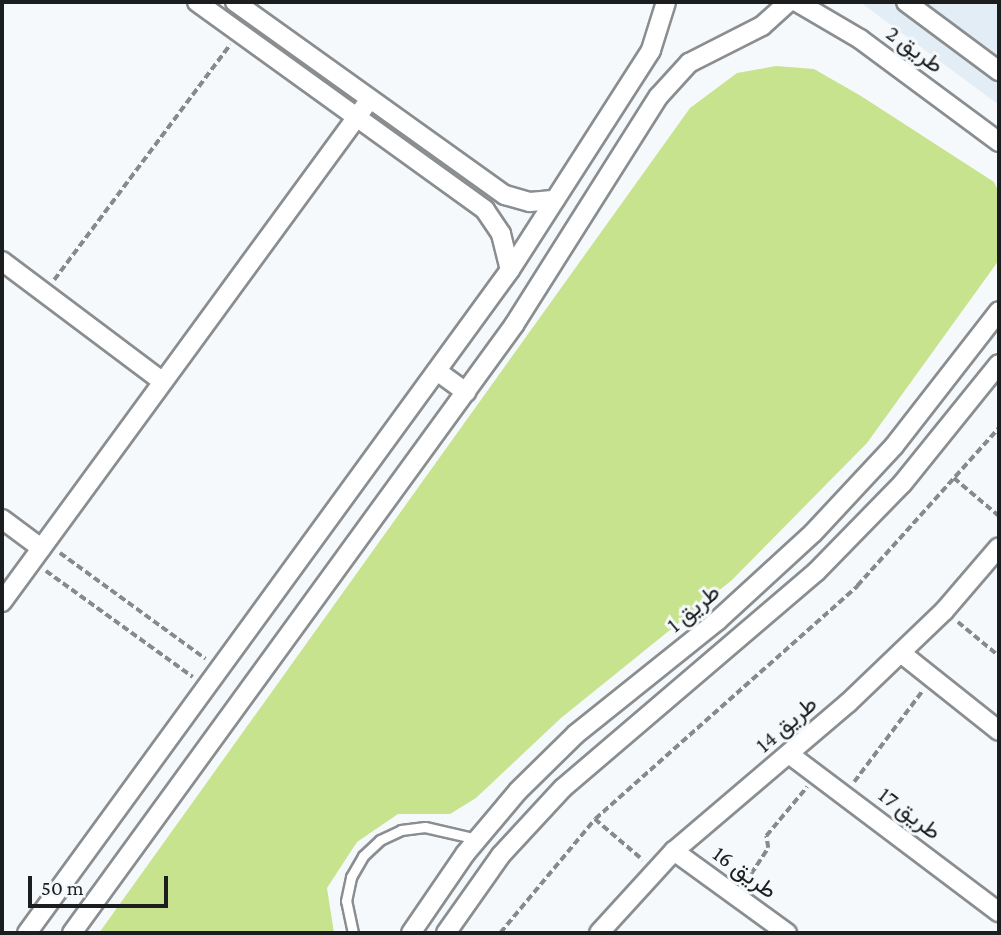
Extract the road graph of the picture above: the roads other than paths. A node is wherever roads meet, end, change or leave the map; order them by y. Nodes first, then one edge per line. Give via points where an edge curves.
1 (197, 2) edge
2 (235, 2) edge
3 (666, 2) edge
4 (789, 2) edge
5 (797, 2) edge
6 (906, 2) edge
7 (999, 71) edge
8 (370, 99) junction
9 (357, 116) junction
10 (999, 142) edge
11 (555, 200) junction
12 (2, 261) edge
13 (510, 270) junction
14 (999, 312) edge
15 (999, 364) edge
16 (437, 371) junction
17 (163, 382) junction
18 (466, 392) junction
19 (2, 519) edge
20 (999, 547) edge
21 (39, 551) junction
22 (2, 602) edge
23 (901, 653) junction
24 (999, 731) edge
25 (789, 754) junction
26 (477, 839) junction
27 (674, 851) junction
28 (996, 906) edge
29 (27, 933) edge
30 (72, 933) edge
31 (353, 933) edge
32 (411, 933) edge
33 (446, 933) edge
34 (599, 933) edge
35 (787, 933) edge

1 - 9 street
2 - 8 street
3 - 11 street via 651,50
4 - 18 street via 762,26 703,54 677,74 565,251
5 - 10 street, طريق 2 via 860,39
6 - 7 street, طريق 2
8 - 9 street
8 - 11 street via 505,195 530,202
9 - 13 street via 492,217
9 - 17 street
11 - 13 street
12 - 17 street
13 - 16 street
14 - 26 street, طريق 1 via 894,446 813,533 717,621 576,734
15 - 33 street via 902,484 816,572 562,788 501,855
16 - 18 street
16 - 29 street
17 - 21 street
18 - 30 street
19 - 21 street
20 - 23 street, طريق 14
21 - 22 street
23 - 24 street
23 - 25 street, طريق 14
25 - 27 street, طريق 14
25 - 28 street, طريق 17
26 - 31 lane via 425,827 401,830 380,840 362,856 351,877 346,901
26 - 32 street, طريق 1
27 - 34 street, طريق 14
27 - 35 street, طريق 16

